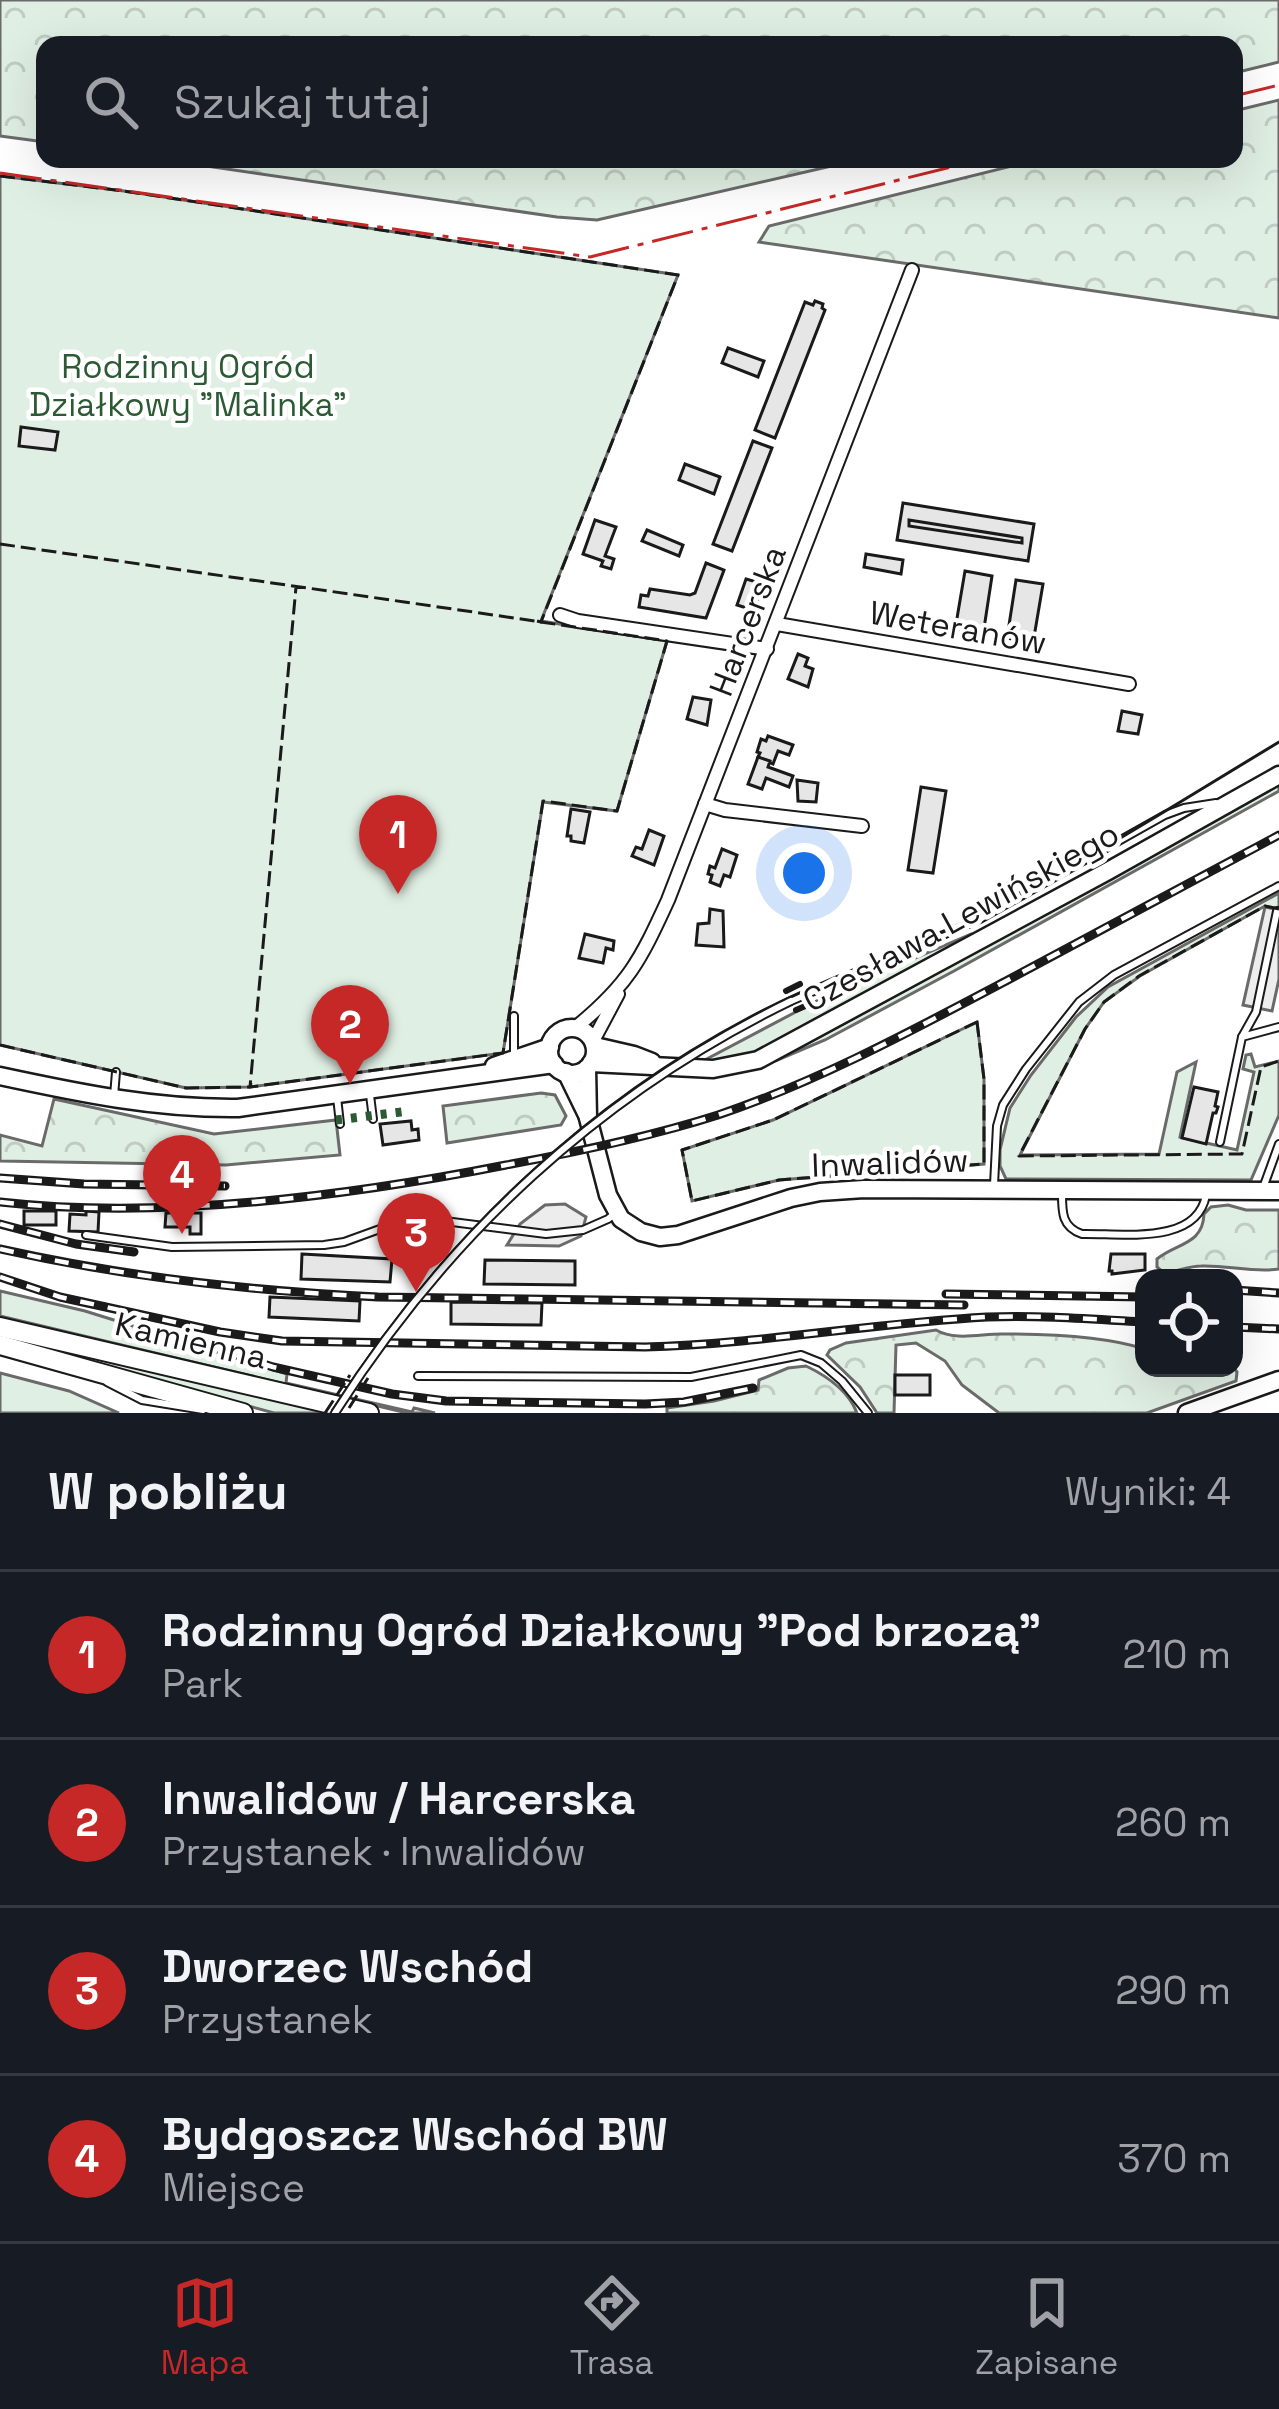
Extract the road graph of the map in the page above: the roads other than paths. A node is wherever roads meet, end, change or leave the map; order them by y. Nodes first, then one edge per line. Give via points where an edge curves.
1 (912, 270) dead end
2 (560, 615) dead end
3 (777, 624) junction
4 (767, 649) junction
5 (1129, 684) dead end
6 (1279, 775) edge
7 (705, 804) junction
8 (1229, 804) junction
9 (862, 826) dead end
10 (1279, 886) edge
11 (1277, 911) edge
12 (622, 985) junction
13 (514, 1016) dead end
14 (1279, 1027) edge
15 (575, 1028) junction
16 (1242, 1037) junction
17 (591, 1054) junction
18 (515, 1058) junction
19 (557, 1061) junction
20 (116, 1072) dead end
21 (0, 1076) edge
22 (309, 1080) dead end
23 (454, 1080) junction
24 (369, 1092) junction
25 (337, 1096) junction
26 (114, 1100) junction
27 (310, 1100) junction
28 (589, 1118) junction
29 (373, 1119) dead end
30 (340, 1124) dead end
31 (1220, 1142) dead end
32 (1279, 1144) edge
33 (994, 1190) junction
34 (1062, 1190) junction
35 (1270, 1191) edge
36 (1206, 1192) junction
37 (616, 1213) junction
38 (86, 1235) dead end
39 (0, 1328) edge
40 (0, 1345) edge
41 (418, 1376) dead end
42 (1279, 1380) edge
43 (233, 1411) edge
44 (335, 1413) edge
45 (369, 1413) edge
46 (868, 1413) edge
47 (1187, 1413) edge

1 - 3 street, Harcerska
2 - 4 street
3 - 4 street, Harcerska
3 - 5 street, Weteranów
4 - 7 street, Harcerska
6 - 8 street, Czesława Lewińskiego
7 - 9 street
7 - 12 street, Harcerska via 643,956
8 - 17 street, Czesława Lewińskiego via 772,1054 694,1069 634,1054
8 - 44 lane, bridge via 1166,814 980,919 730,1032 652,1081 542,1166 464,1242
10 - 33 lane via 1079,1002 1003,1105
11 - 16 lane via 1256,1012
12 - 15 street, Harcerska
12 - 17 street, Harcerska
13 - 18 lane
14 - 16 lane
15 - 17 street via 588,1034
15 - 19 street via 554,1036
16 - 31 lane
17 - 19 street via 575,1073
17 - 28 street
18 - 19 street
18 - 23 street
19 - 23 street
19 - 28 street
20 - 26 lane
21 - 26 street
22 - 27 lane
23 - 24 street
24 - 25 street
24 - 29 lane
25 - 27 street
25 - 30 lane
26 - 27 street via 238,1108
28 - 37 street
32 - 35 lane
33 - 34 street, Inwalidów
33 - 37 street, Inwalidów via 820,1192 669,1237 640,1232
34 - 36 street, Inwalidów
34 - 36 lane via 1065,1222 1082,1234 1171,1232 1197,1216
35 - 36 street, Inwalidów
37 - 38 lane via 583,1230 546,1234 413,1217 324,1245 172,1246
39 - 45 main road, Kamienna
40 - 43 main road, Kamienna
41 - 46 lane via 691,1377 801,1355 832,1372
42 - 47 street

